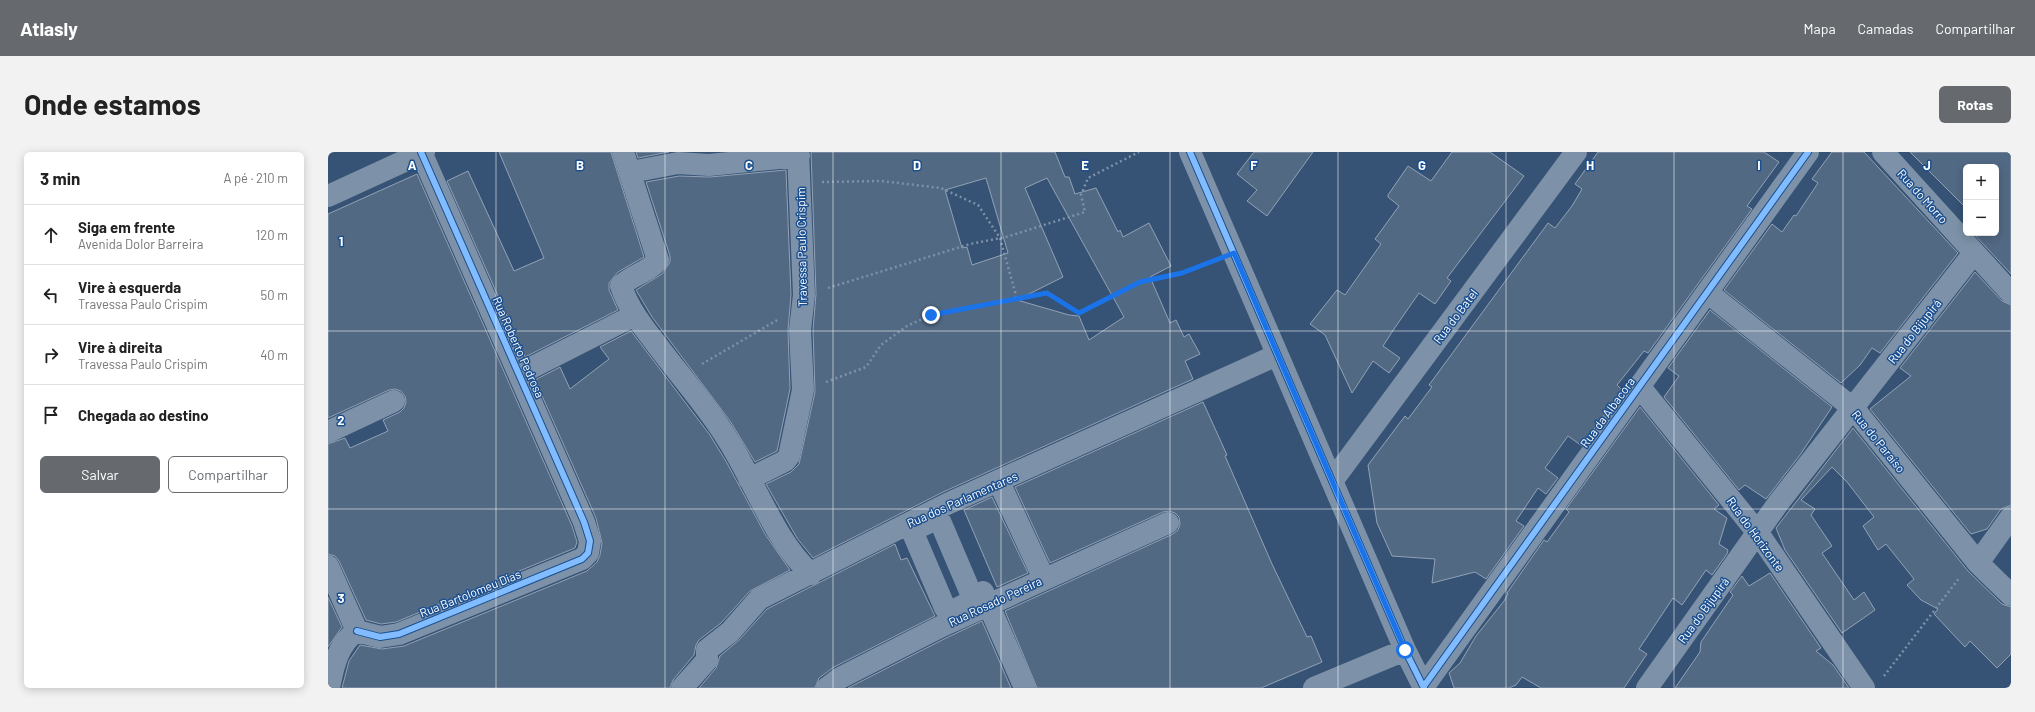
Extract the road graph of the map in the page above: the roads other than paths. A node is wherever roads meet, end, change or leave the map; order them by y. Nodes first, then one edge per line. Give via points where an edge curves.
1 (623, 152) edge
2 (1190, 152) edge
3 (1808, 152) edge
4 (1883, 152) edge
5 (422, 153) edge
6 (798, 154) edge
7 (1567, 155) edge
8 (631, 172) junction
9 (328, 196) edge
10 (1974, 253) junction
11 (1707, 292) junction
12 (2011, 293) edge
13 (635, 315) junction
14 (1277, 355) junction
15 (519, 374) junction
16 (1639, 386) junction
17 (394, 401) dead end
18 (1854, 409) junction
19 (328, 432) edge
20 (749, 479) junction
21 (1333, 480) junction
22 (999, 482) junction
23 (947, 504) junction
24 (2011, 517) edge
25 (1168, 523) dead end
26 (898, 528) junction
27 (1758, 533) junction
28 (588, 553) joint
29 (1978, 563) junction
30 (328, 566) edge
31 (811, 574) junction
32 (1044, 579) junction
33 (2011, 595) edge
34 (980, 600) junction
35 (942, 626) junction
36 (357, 631) junction
37 (1405, 650) junction
38 (1872, 685) edge
39 (1424, 687) edge
40 (329, 688) edge
41 (682, 688) edge
42 (827, 688) edge
43 (1025, 688) edge
44 (1314, 688) edge
45 (1647, 688) edge

1 - 8 street
2 - 14 street
3 - 11 street, Rua da Albacora
4 - 10 street, Rua do Morro
5 - 9 street
5 - 15 street, Rua Roberto Pedrosa
6 - 8 street via 709,164 678,163
6 - 20 street, Travessa Paulo Crispim via 803,390 789,456 785,461
7 - 21 street, Rua do Batel
8 - 13 street via 658,260 621,286
10 - 12 street, Rua do Morro
10 - 18 street, Rua do Bijupirá
11 - 16 street, Rua da Albacora
11 - 18 street, Rua do Paraíso
13 - 15 street
13 - 20 street via 728,440
14 - 21 street
14 - 22 street, Rua dos Parlamentares
15 - 28 street, Rua Roberto Pedrosa via 584,522 590,541
16 - 27 street, Rua do Horizonte
16 - 39 street, Rua da Albacora
17 - 19 street
18 - 27 street, Rua do Bijupirá via 1818,451
18 - 29 street, Rua do Paraíso
20 - 31 street via 799,563
21 - 37 street
22 - 23 street, Rua dos Parlamentares
22 - 32 street
23 - 26 street, Rua dos Parlamentares
23 - 34 street
24 - 29 street
25 - 32 street, Rua Rosado Pereira
26 - 31 street, Rua dos Parlamentares
26 - 35 street
27 - 38 street, Rua do Horizonte
27 - 45 street, Rua do Bijupirá
28 - 36 street, Rua Bartolomeu Dias via 582,559 399,634 380,637
29 - 33 street, Rua do Paraíso
30 - 36 street
31 - 41 street, Rua dos Parlamentares via 759,599 730,632 707,650 707,660
32 - 34 street, Rua Rosado Pereira
34 - 35 street, Rua Rosado Pereira
34 - 43 street
35 - 42 street, Rua Rosado Pereira via 840,678
36 - 40 street via 348,637 341,648
37 - 39 street
37 - 44 street

